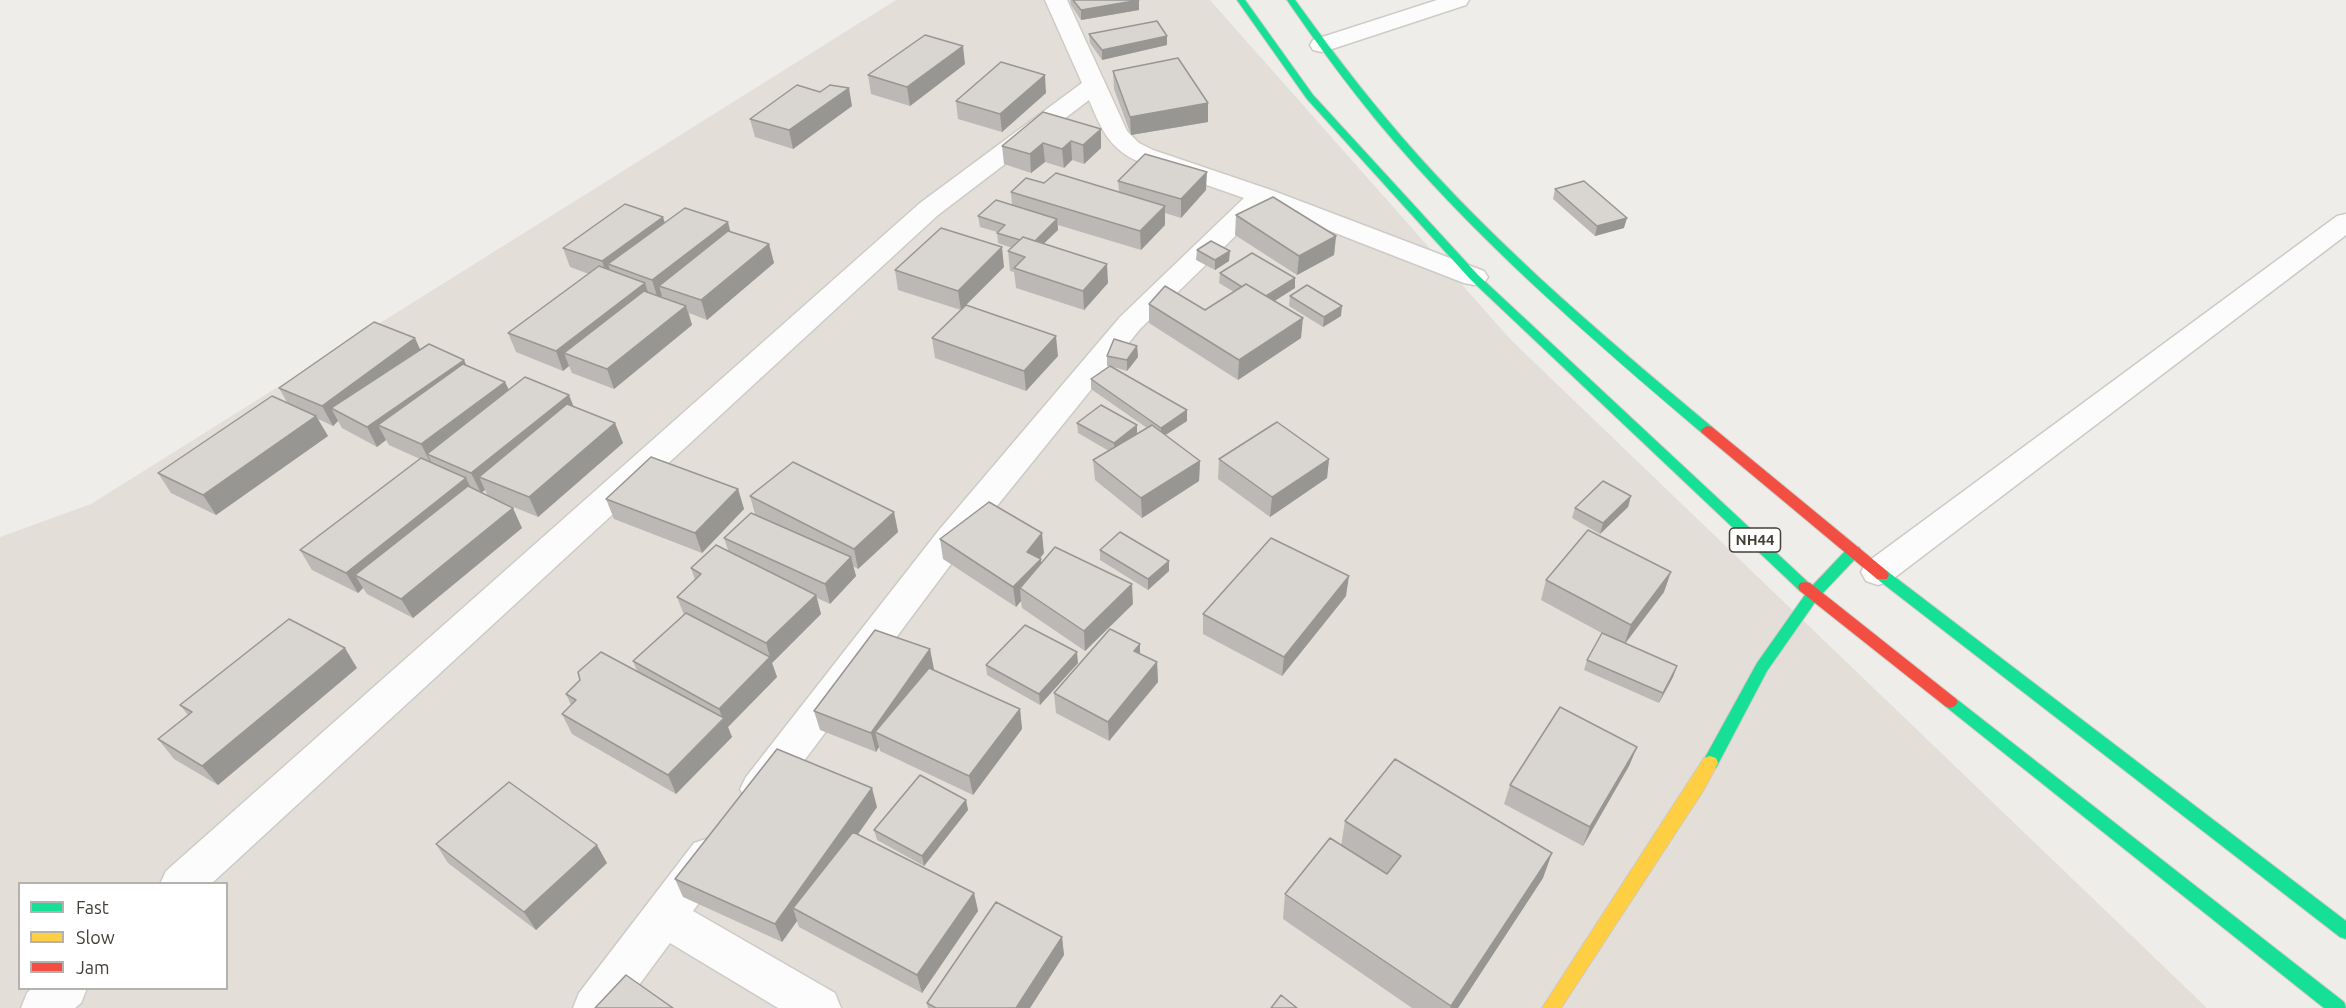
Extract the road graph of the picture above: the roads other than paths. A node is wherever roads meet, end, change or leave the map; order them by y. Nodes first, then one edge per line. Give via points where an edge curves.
1 (1056, 0) edge
2 (1241, 0) edge
3 (1291, 0) edge
4 (1458, 0) edge
5 (1322, 45) junction
6 (1095, 84) junction
7 (1262, 195) junction
8 (2346, 222) edge
9 (1473, 277) junction
10 (1854, 551) junction
11 (1878, 572) junction
12 (1813, 594) junction
13 (183, 882) edge
14 (663, 916) junction
15 (2346, 931) edge
16 (63, 990) edge
17 (43, 1008) edge
18 (595, 1008) edge
19 (819, 1008) edge
20 (1551, 1008) edge
21 (2338, 1008) edge

1 - 6 street
2 - 9 main road, NH44 via 1310,96
3 - 5 main road
4 - 5 street
5 - 10 main road via 1378,118 1485,230 1611,350
6 - 7 street via 1116,134 1130,148
6 - 13 street via 929,209
7 - 9 street
7 - 14 street via 1130,323 951,539
8 - 11 street
9 - 12 main road, NH44
10 - 11 main road
10 - 12 main road
11 - 15 main road
12 - 20 main road via 1761,667 1697,786
12 - 21 main road, NH44
14 - 18 street
14 - 19 street
16 - 17 street

